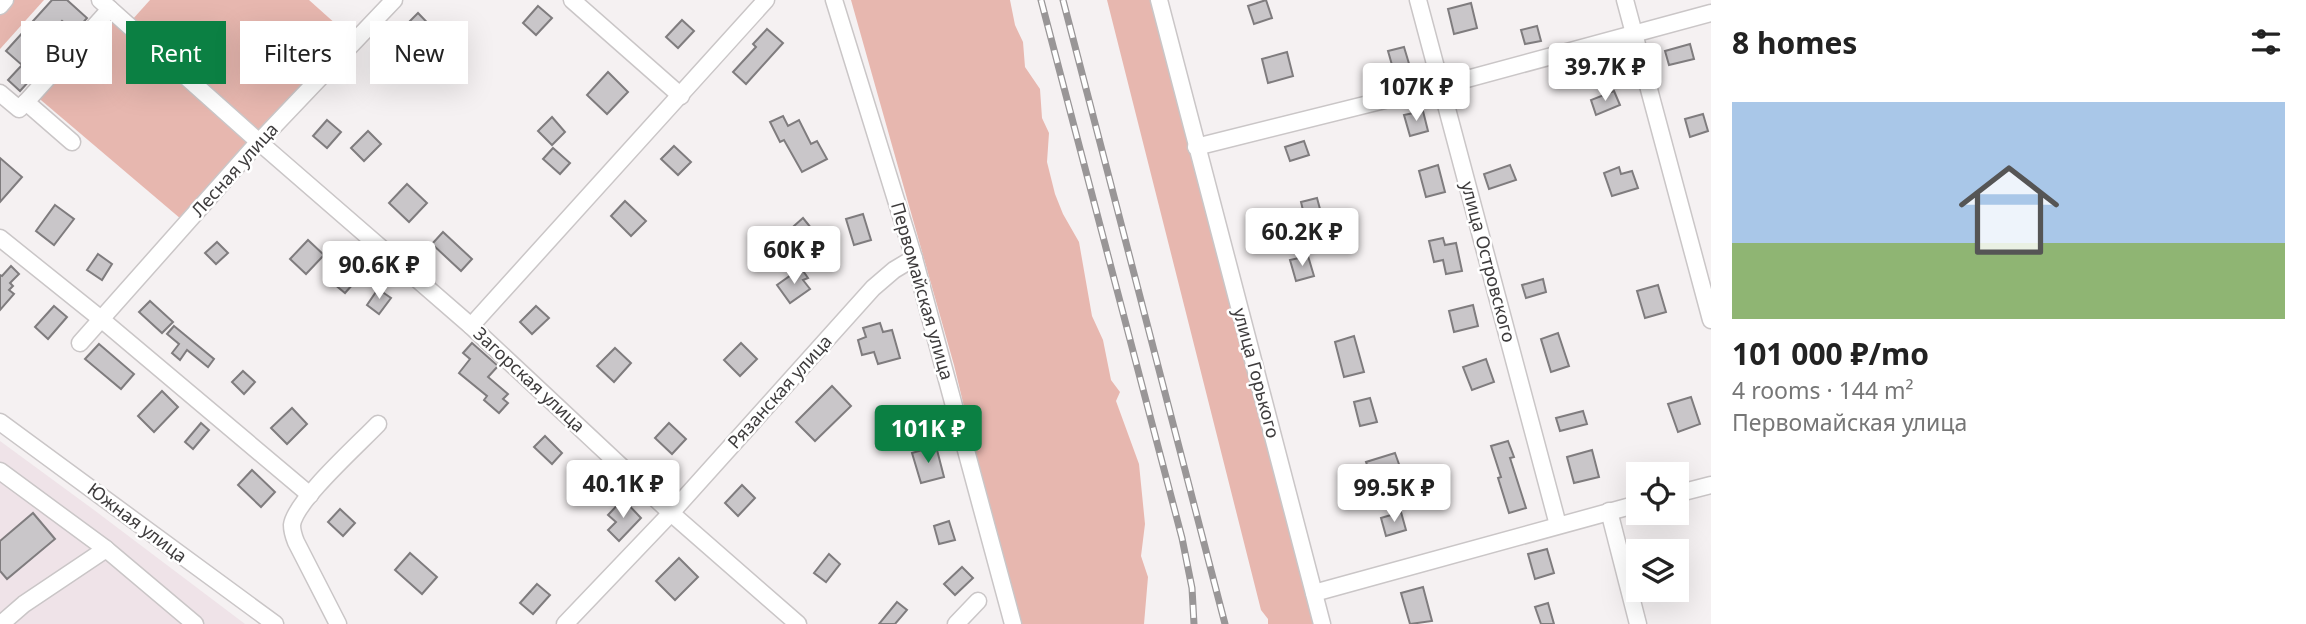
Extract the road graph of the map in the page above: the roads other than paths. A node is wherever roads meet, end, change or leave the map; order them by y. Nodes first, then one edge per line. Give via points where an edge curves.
1 (5, 0) edge
2 (394, 0) edge
3 (572, 0) edge
4 (766, 0) edge
5 (834, 0) edge
6 (1159, 0) edge
7 (1418, 0) edge
8 (1625, 0) edge
9 (105, 4) edge
10 (0, 6) edge
11 (1711, 13) edge
12 (1634, 33) junction
13 (1441, 86) junction
14 (0, 93) edge
15 (681, 96) junction
16 (26, 102) junction
17 (72, 142) dead end
18 (259, 142) junction
19 (1196, 147) junction
20 (0, 238) edge
21 (914, 258) junction
22 (101, 320) junction
23 (1711, 320) edge
24 (471, 326) junction
25 (80, 343) dead end
26 (0, 422) edge
27 (378, 424) dead end
28 (0, 471) edge
29 (1711, 485) edge
30 (1689, 491) edge
31 (310, 495) junction
32 (1626, 507) edge
33 (1609, 511) junction
34 (671, 513) junction
35 (1558, 525) junction
36 (106, 549) junction
37 (1314, 593) junction
38 (978, 601) dead end
39 (1, 624) edge
40 (195, 624) edge
41 (275, 624) edge
42 (338, 624) edge
43 (565, 624) edge
44 (798, 624) edge
45 (956, 624) edge
46 (1013, 624) edge
47 (1322, 624) edge
48 (1638, 624) edge

1 - 10 street
2 - 18 street, Лесная улица
3 - 15 street
4 - 15 street
5 - 21 street, Первомайская улица
6 - 19 street, улица Горького
7 - 13 street, улица Островского
8 - 12 street
9 - 16 street
9 - 18 street, Загорская улица
11 - 12 street
12 - 13 street
12 - 23 street
13 - 19 street
13 - 35 street, улица Островского
14 - 16 street via 19,109
15 - 24 street
16 - 17 street
18 - 22 street, Лесная улица
18 - 24 street, Загорская улица
19 - 37 street, улица Горького
20 - 22 street
21 - 34 street, Рязанская улица via 873,288
21 - 46 street, Первомайская улица
22 - 25 street, Лесная улица
22 - 31 street
24 - 34 street, Загорская улица
26 - 41 street, Южная улица
27 - 31 street
28 - 36 street
29 - 30 street
31 - 42 street via 292,527
32 - 33 street
33 - 35 street
33 - 48 street
34 - 43 street, Рязанская улица
34 - 44 street, Загорская улица
35 - 37 street
36 - 39 street
36 - 40 street
37 - 47 street, улица Горького
38 - 45 street

